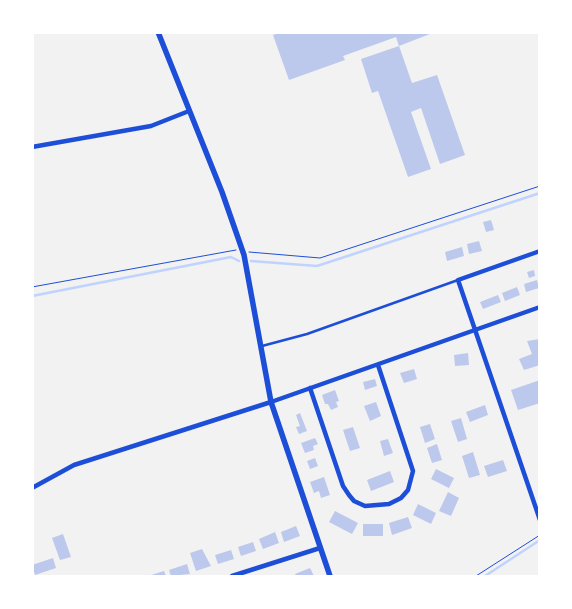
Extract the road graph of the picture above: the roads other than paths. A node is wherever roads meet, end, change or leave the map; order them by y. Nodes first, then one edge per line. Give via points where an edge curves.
1 (158, 34) edge
2 (189, 111) junction
3 (32, 147) edge
4 (540, 251) edge
5 (458, 280) junction
6 (540, 307) edge
7 (476, 330) junction
8 (260, 347) junction
9 (378, 364) junction
10 (310, 388) junction
11 (270, 402) junction
12 (32, 488) edge
13 (540, 520) edge
14 (320, 548) junction
15 (232, 576) edge
16 (330, 576) edge

1 - 2 street
2 - 3 street via 151,126
2 - 8 street via 242,251
4 - 5 street
5 - 7 street
5 - 8 lane via 307,334
6 - 7 street
7 - 9 street
7 - 13 street
8 - 11 street
9 - 10 street
9 - 10 street via 413,471 408,490 389,504 365,506 349,495 343,486
10 - 11 street
11 - 12 street via 74,465
11 - 14 street
14 - 15 street
14 - 16 street

